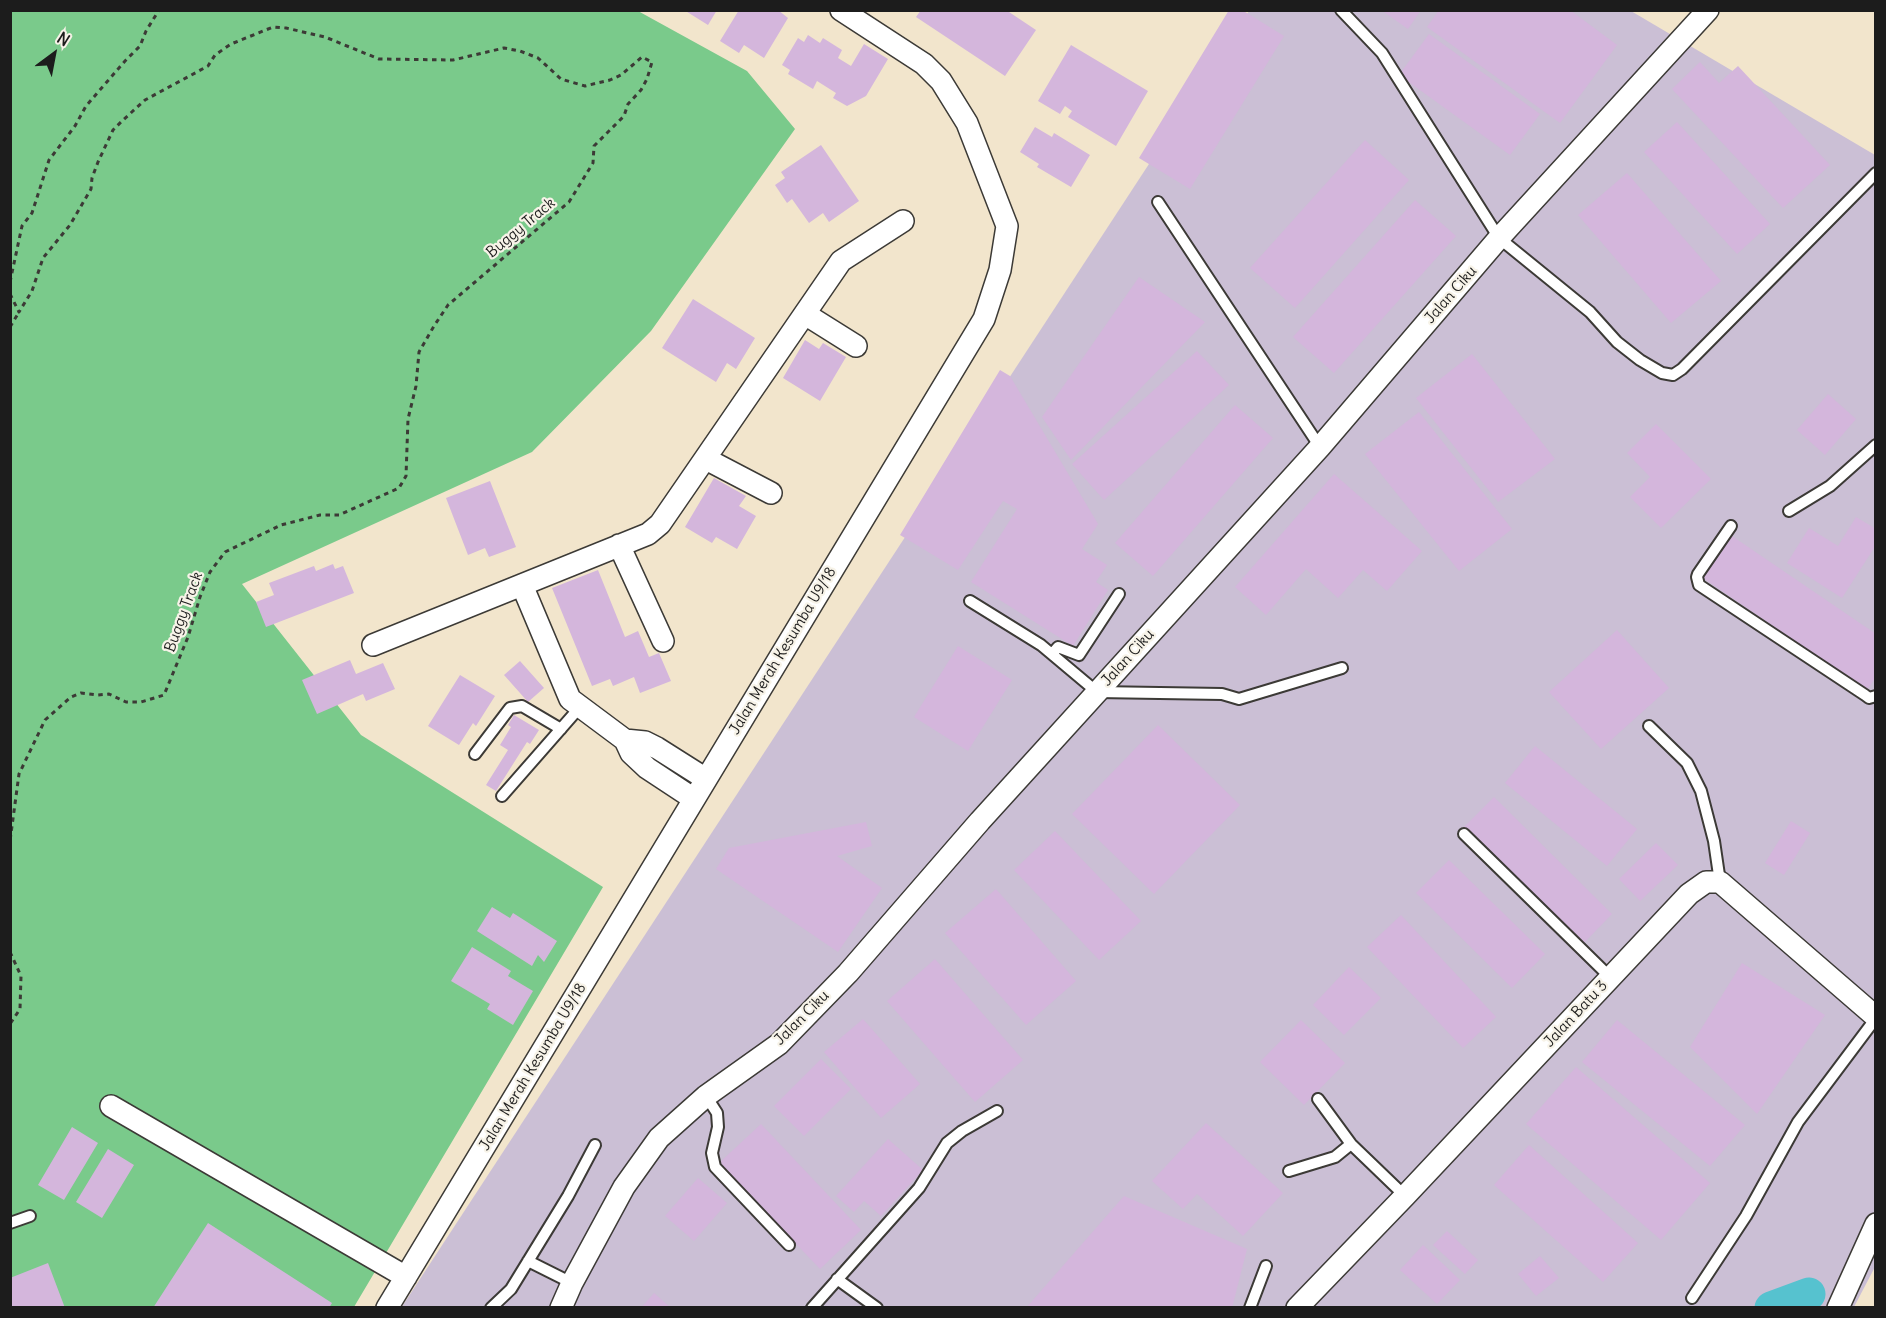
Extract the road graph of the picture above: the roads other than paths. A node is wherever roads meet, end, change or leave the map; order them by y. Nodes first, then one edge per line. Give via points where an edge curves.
1 (841, 10) edge
2 (1341, 10) edge
3 (1708, 10) edge
4 (1875, 173) edge
5 (1158, 202) dead end
6 (903, 221) dead end
7 (1499, 238) junction
8 (805, 314) junction
9 (856, 346) dead end
10 (1875, 445) edge
11 (1320, 447) junction
12 (706, 459) junction
13 (771, 493) dead end
14 (1790, 511) dead end
15 (1731, 526) dead end
16 (619, 545) junction
17 (522, 585) junction
18 (1119, 594) dead end
19 (970, 601) dead end
20 (663, 641) dead end
21 (373, 645) dead end
22 (1052, 654) junction
23 (1342, 668) dead end
24 (1097, 692) junction
25 (1875, 696) edge
26 (580, 707) junction
27 (1649, 726) dead end
28 (561, 729) junction
29 (625, 740) junction
30 (475, 754) dead end
31 (706, 779) junction
32 (502, 796) dead end
33 (694, 799) junction
34 (1464, 834) dead end
35 (1720, 882) junction
36 (1610, 977) junction
37 (1875, 1017) edge
38 (706, 1096) junction
39 (1318, 1099) dead end
40 (111, 1106) dead end
41 (997, 1111) dead end
42 (1351, 1144) junction
43 (595, 1145) dead end
44 (1289, 1171) dead end
45 (1405, 1196) junction
46 (30, 1216) dead end
47 (10, 1223) edge
48 (1875, 1224) edge
49 (789, 1245) dead end
50 (528, 1262) junction
51 (1266, 1266) dead end
52 (406, 1277) junction
53 (837, 1279) junction
54 (572, 1283) junction
55 (1692, 1298) dead end
56 (387, 1308) edge
57 (491, 1308) edge
58 (561, 1308) edge
59 (812, 1308) edge
60 (876, 1308) edge
61 (1250, 1308) edge
62 (1297, 1308) edge
63 (1838, 1308) edge

1 - 31 street, Jalan Merah Kesumba U9/18 via 924,64 941,81 967,123 1007,226 1000,270 984,319
2 - 7 lane via 1382,53
3 - 7 street, Jalan Ciku
4 - 7 lane via 1673,375 1662,373 1617,342 1590,312
5 - 11 lane
6 - 8 street via 841,261
7 - 11 street, Jalan Ciku
8 - 9 street
8 - 12 street
10 - 14 lane via 1830,486
11 - 24 street, Jalan Ciku
12 - 13 street
12 - 16 street via 660,524 648,534
15 - 25 lane via 1698,573 1699,585 1864,695
16 - 17 street
16 - 20 street
17 - 21 street
17 - 26 street via 570,699
18 - 22 lane via 1079,655 1058,647
19 - 22 lane
22 - 24 lane
23 - 24 lane via 1239,699 1222,694
24 - 38 street, Jalan Ciku via 848,973 779,1044
26 - 28 lane
26 - 29 street
27 - 35 lane via 1687,763 1701,791
28 - 30 lane via 522,706 510,708
28 - 32 lane
29 - 31 street via 645,742
29 - 33 street via 631,753 647,768
31 - 33 street, Jalan Merah Kesumba U9/18
33 - 52 street, Jalan Merah Kesumba U9/18
34 - 36 lane
35 - 36 street, Jalan Batu 3 via 1706,882 1689,894
35 - 37 street
36 - 45 street, Jalan Batu 3
37 - 55 lane via 1798,1122 1746,1216
38 - 49 lane via 717,1113 712,1153 715,1167
38 - 54 street, Jalan Ciku via 659,1138 624,1187
39 - 42 lane
40 - 52 street
41 - 53 lane via 947,1143 919,1188
42 - 44 lane via 1335,1157
42 - 45 lane
43 - 50 lane
45 - 62 street, Jalan Batu 3
46 - 47 lane
48 - 63 street
50 - 54 lane
50 - 57 lane via 511,1289
51 - 61 lane
52 - 56 street, Jalan Merah Kesumba U9/18
53 - 59 lane
53 - 60 lane
54 - 58 street, Jalan Ciku

